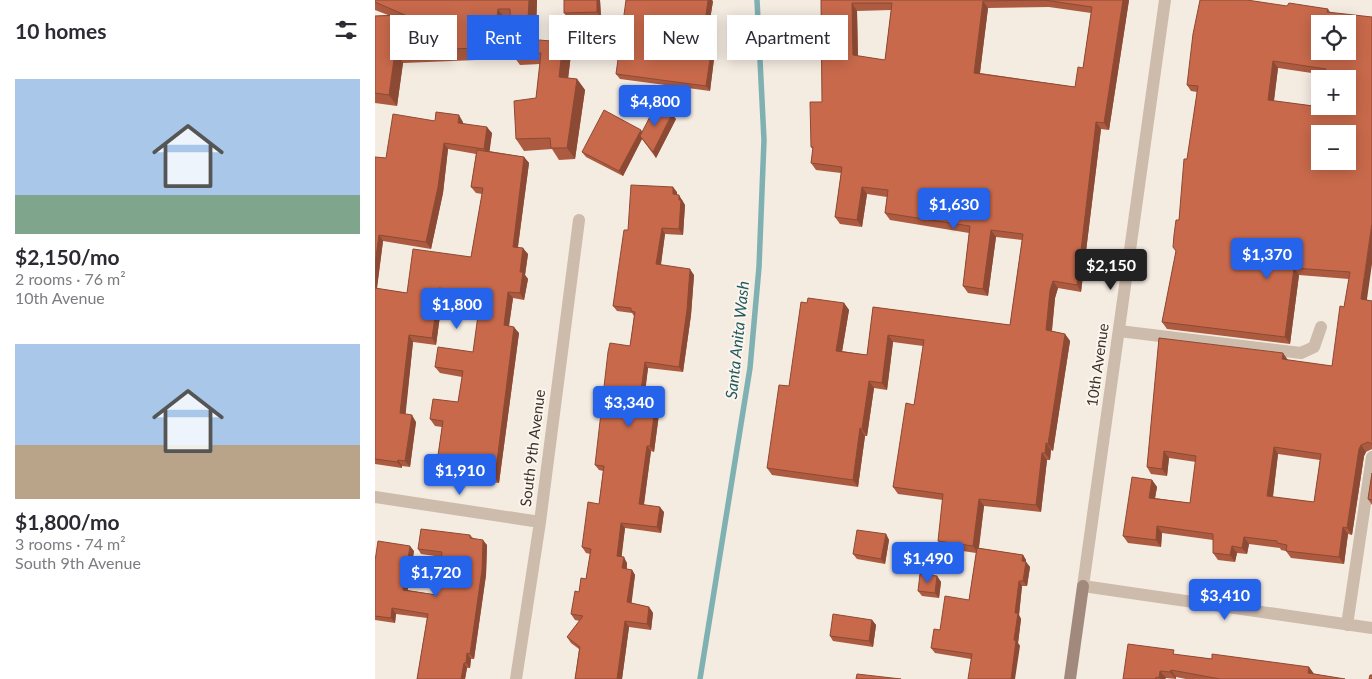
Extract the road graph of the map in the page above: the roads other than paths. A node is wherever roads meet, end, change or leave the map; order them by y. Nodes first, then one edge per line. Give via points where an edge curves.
1 (1165, 0) edge
2 (579, 220) dead end
3 (1321, 327) dead end
4 (1119, 331) junction
5 (1372, 457) edge
6 (375, 498) edge
7 (540, 522) junction
8 (1083, 586) junction
9 (1347, 625) junction
10 (1372, 628) edge
11 (516, 679) edge
12 (1070, 679) edge

1 - 4 street, 10th Avenue
2 - 7 street, South 9th Avenue
3 - 4 street via 1314,346 1301,353
4 - 8 street, 10th Avenue
5 - 9 street
6 - 7 street
7 - 11 street, South 9th Avenue
8 - 9 street
8 - 12 street
9 - 10 street

